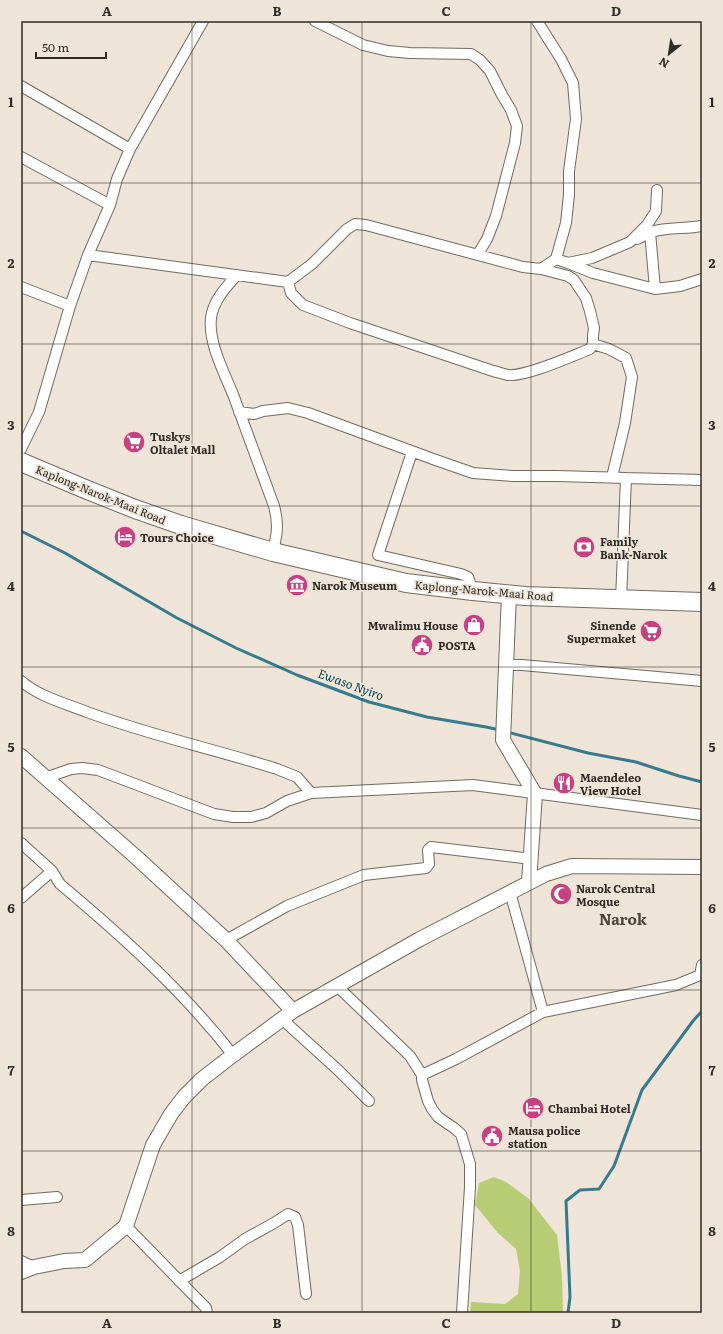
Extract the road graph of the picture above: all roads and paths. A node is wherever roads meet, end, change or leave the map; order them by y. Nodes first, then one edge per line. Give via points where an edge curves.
1 (203, 21) edge
2 (315, 21) edge
3 (537, 21) edge
4 (21, 86) edge
5 (130, 149) junction
6 (21, 157) edge
7 (658, 190) dead end
8 (110, 204) junction
9 (702, 226) edge
10 (650, 232) junction
11 (630, 242) junction
12 (478, 254) junction
13 (88, 255) junction
14 (556, 260) junction
15 (568, 263) junction
16 (541, 269) junction
17 (238, 275) junction
18 (702, 279) edge
19 (288, 282) junction
20 (21, 287) edge
21 (655, 289) junction
22 (70, 306) junction
23 (594, 344) junction
24 (239, 412) junction
25 (21, 449) edge
26 (412, 452) junction
27 (21, 462) edge
28 (612, 477) junction
29 (626, 478) junction
30 (702, 480) edge
31 (273, 552) junction
32 (472, 591) junction
33 (509, 594) junction
34 (621, 600) junction
35 (702, 602) edge
36 (505, 665) junction
37 (21, 681) edge
38 (702, 681) edge
39 (21, 756) edge
40 (45, 778) junction
41 (311, 793) junction
42 (535, 794) junction
43 (702, 815) edge
44 (21, 843) edge
45 (25, 850) edge
46 (532, 859) junction
47 (702, 867) edge
48 (52, 871) junction
49 (529, 882) junction
50 (510, 892) junction
51 (21, 898) edge
52 (226, 940) junction
53 (701, 972) edge
54 (337, 986) junction
55 (543, 1012) junction
56 (288, 1015) junction
57 (233, 1055) junction
58 (422, 1075) junction
59 (369, 1101) dead end
60 (57, 1197) dead end
61 (21, 1200) edge
62 (126, 1226) junction
63 (21, 1261) edge
64 (27, 1270) edge
65 (179, 1281) junction
66 (306, 1294) dead end
67 (207, 1313) edge
68 (462, 1313) edge

1 - 5 street
2 - 12 street via 363,45 388,51 471,54 490,71 517,126 496,216
3 - 14 street via 574,83 576,119 569,171 569,195 566,223
4 - 5 street
5 - 8 street
6 - 8 street
7 - 11 street via 656,211 647,225
8 - 13 street
9 - 10 street
10 - 11 street
10 - 21 street
11 - 15 street via 592,258
12 - 16 street via 523,267
12 - 19 street via 366,224 355,224 312,264
13 - 17 street
13 - 22 street
14 - 15 street
14 - 16 street
15 - 21 street via 592,273
16 - 23 street via 568,276 581,289 590,311
17 - 19 street
17 - 24 street via 216,302 211,317 211,331 214,346
18 - 21 street via 680,286
19 - 23 street via 291,293 303,305 350,324 509,375 550,365 590,349
20 - 22 street
22 - 25 street via 39,412
23 - 28 street via 626,358 632,377 625,423
24 - 26 street via 254,414 288,408
24 - 31 street via 278,519
26 - 28 street via 480,474
26 - 32 street via 378,555 461,574 468,577
27 - 31 highway, Kaplong-Narok-Maai Road via 135,509
28 - 29 street
29 - 30 street
29 - 34 street
31 - 32 highway, Kaplong-Narok-Maai Road via 406,583
32 - 33 highway, Kaplong-Narok-Maai Road
33 - 34 highway, Kaplong-Narok-Maai Road
33 - 36 main road
34 - 35 highway, Kaplong-Narok-Maai Road
36 - 38 street
36 - 42 main road via 503,740
37 - 41 street via 47,697 110,720 277,769 297,777
39 - 40 main road
40 - 41 street via 71,769 98,770 214,814 233,817 251,817
40 - 52 main road
41 - 42 street via 473,785
42 - 43 street
42 - 46 main road
44 - 45 street
45 - 48 street
46 - 49 main road
46 - 52 street via 431,847 428,850 429,864 426,868 364,875 287,906
47 - 49 main road via 572,866
48 - 51 street
48 - 57 street via 60,884 145,959 191,1006
49 - 50 main road
50 - 54 main road
50 - 55 street
52 - 56 main road
53 - 55 street via 676,986
54 - 56 main road
54 - 58 street via 410,1056
55 - 58 street
56 - 57 main road
56 - 59 street
57 - 62 main road via 202,1079 171,1114 153,1145
58 - 68 street via 432,1109 438,1117 461,1134 470,1164
60 - 61 street
62 - 64 main road via 85,1260 64,1261
62 - 65 street
63 - 64 street
65 - 66 street via 288,1214 296,1217 300,1233
65 - 67 street via 206,1308

